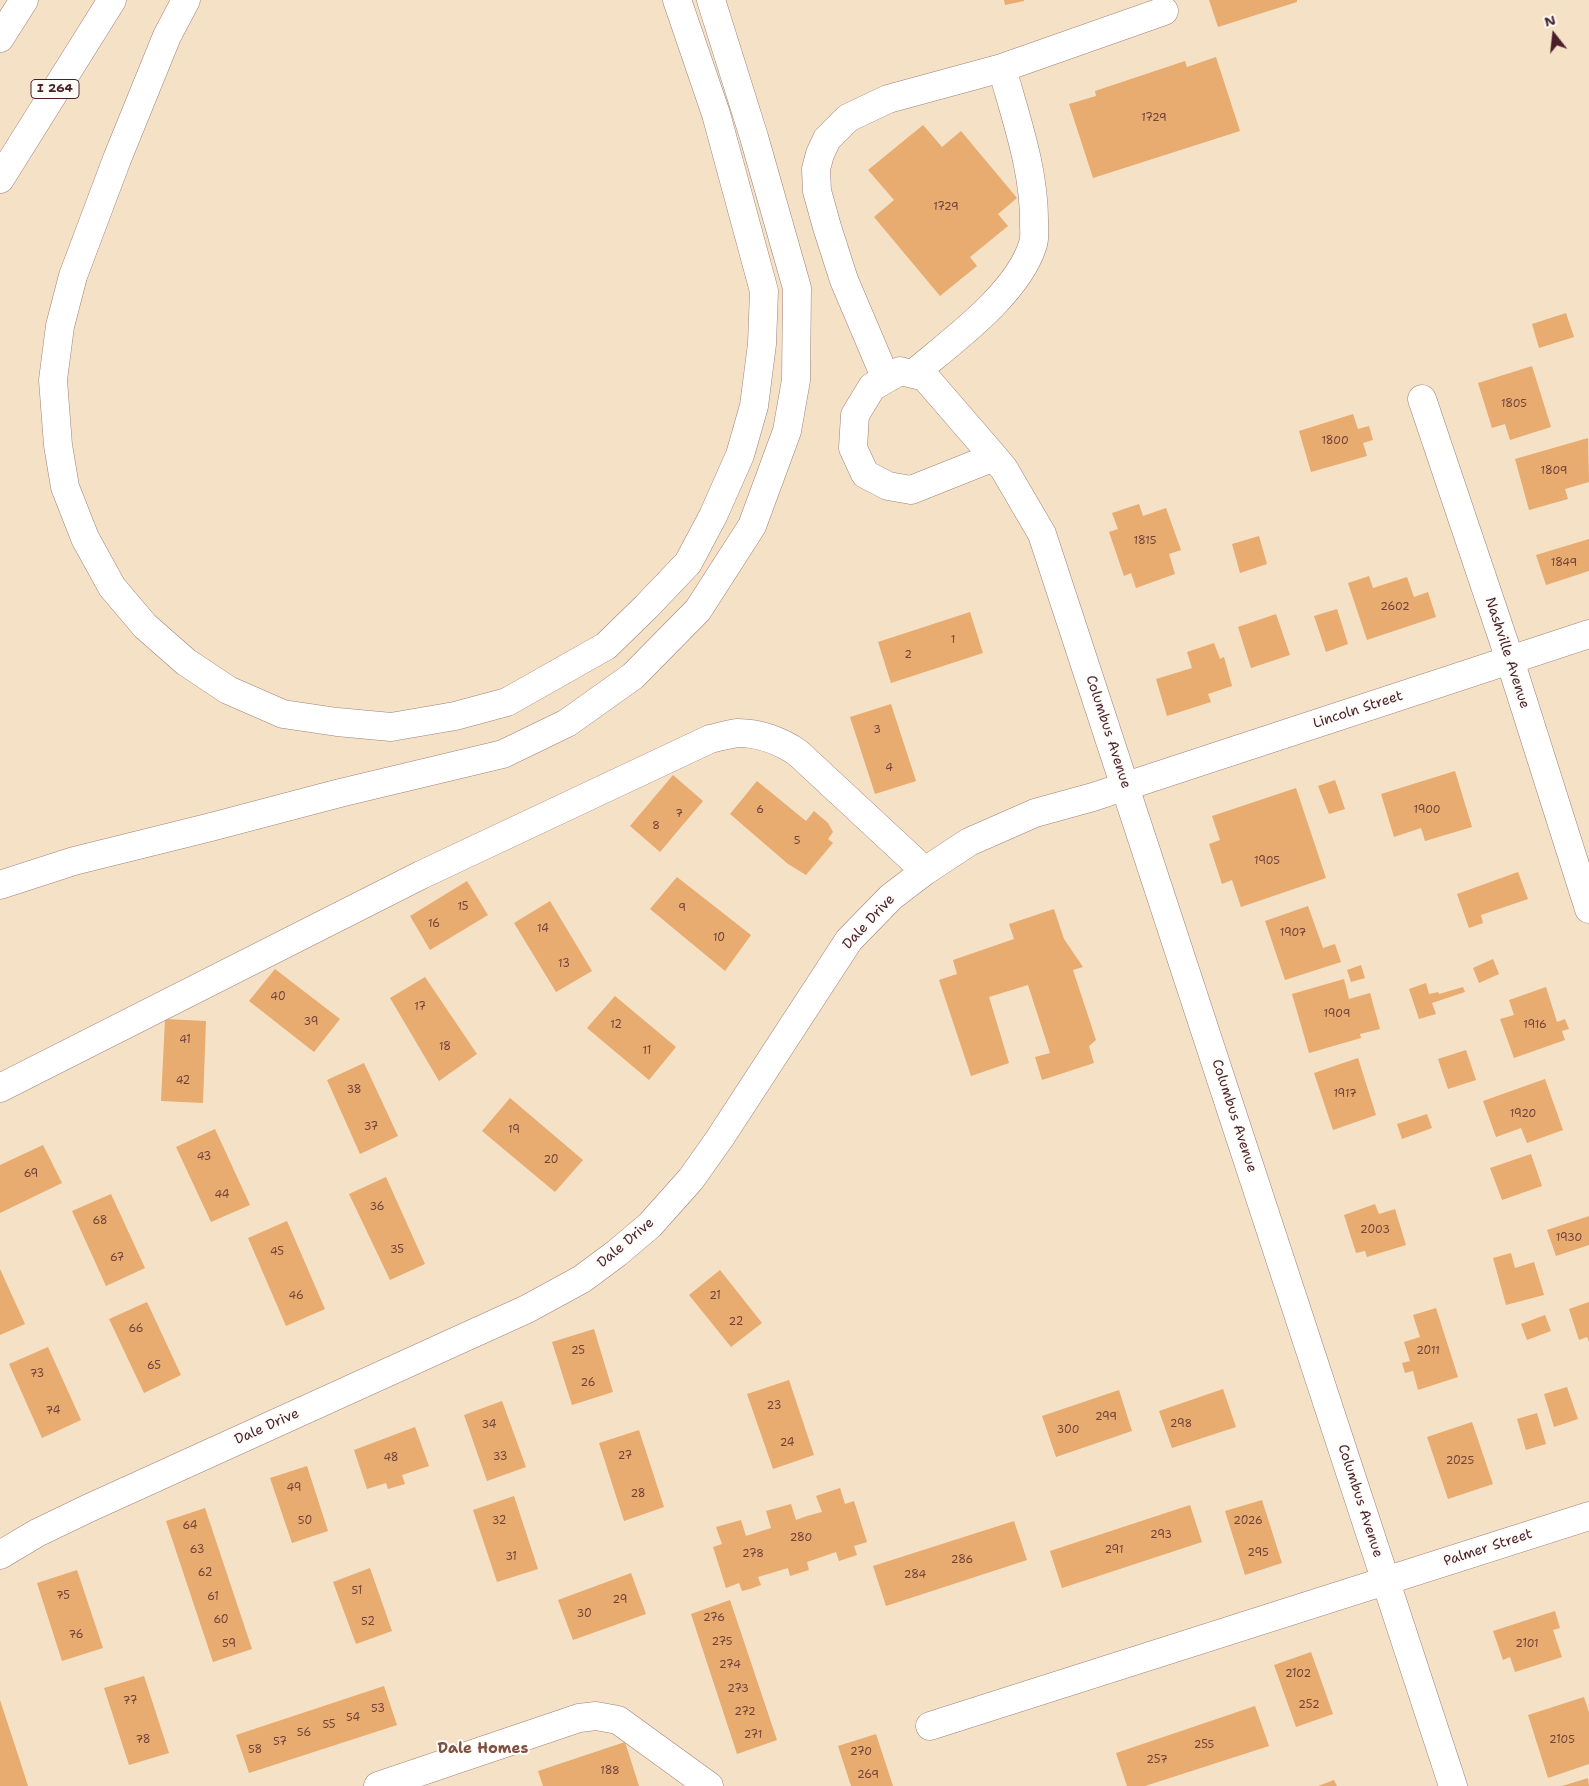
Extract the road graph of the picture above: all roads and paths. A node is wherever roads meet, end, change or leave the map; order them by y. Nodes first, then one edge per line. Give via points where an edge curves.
1 (24, 0) edge
2 (112, 0) edge
3 (186, 0) edge
4 (677, 0) edge
5 (711, 0) edge
6 (1164, 11) dead end
7 (0, 38) edge
8 (1002, 68) junction
9 (0, 180) edge
10 (913, 374) junction
11 (886, 379) junction
12 (1422, 399) dead end
13 (994, 457) junction
14 (1589, 634) edge
15 (1510, 660) junction
16 (1126, 786) junction
17 (925, 871) junction
18 (0, 885) edge
19 (1589, 909) edge
20 (0, 1088) edge
21 (1589, 1516) edge
22 (0, 1555) edge
23 (1386, 1581) junction
24 (930, 1726) dead end
25 (378, 1786) edge
26 (709, 1786) edge
27 (1453, 1786) edge

1 - 7 main road
2 - 9 main road, I 264
3 - 4 main road via 163,45 117,159 74,276 60,326 52,380 65,487 85,538 112,587 145,626 186,662 228,690 283,714 391,727 455,716 508,702 606,646 688,562 740,455 754,406 762,344 764,291 716,114
5 - 18 main road via 797,288 796,380 787,431 752,526 698,610 633,676 567,723 502,754 74,861
6 - 8 main road
8 - 10 main road via 1027,160 1034,202 1034,243 1018,275 985,312
8 - 11 main road via 888,99 848,118 827,139 820,154 816,170 817,191 827,227 844,280
10 - 11 main road via 900,371
10 - 13 main road, Columbus Avenue via 925,377
11 - 13 main road via 872,387 855,415 853,448 866,474 888,486 911,490
12 - 15 main road, Nashville Avenue
13 - 16 main road, Columbus Avenue via 1042,534
14 - 15 main road, Lincoln Street
15 - 16 main road, Lincoln Street
15 - 19 main road, Nashville Avenue
16 - 17 main road, Dale Drive via 1035,813 969,842
16 - 23 main road, Columbus Avenue
17 - 20 main road via 789,746 764,736 737,733 710,739 421,875
17 - 22 main road, Dale Drive via 891,897 849,940 691,1179 650,1225 596,1269 527,1309 89,1508
21 - 23 main road, Palmer Street
23 - 24 main road, Palmer Street
23 - 27 main road, Columbus Avenue
25 - 26 main road via 579,1718 596,1716 618,1720

